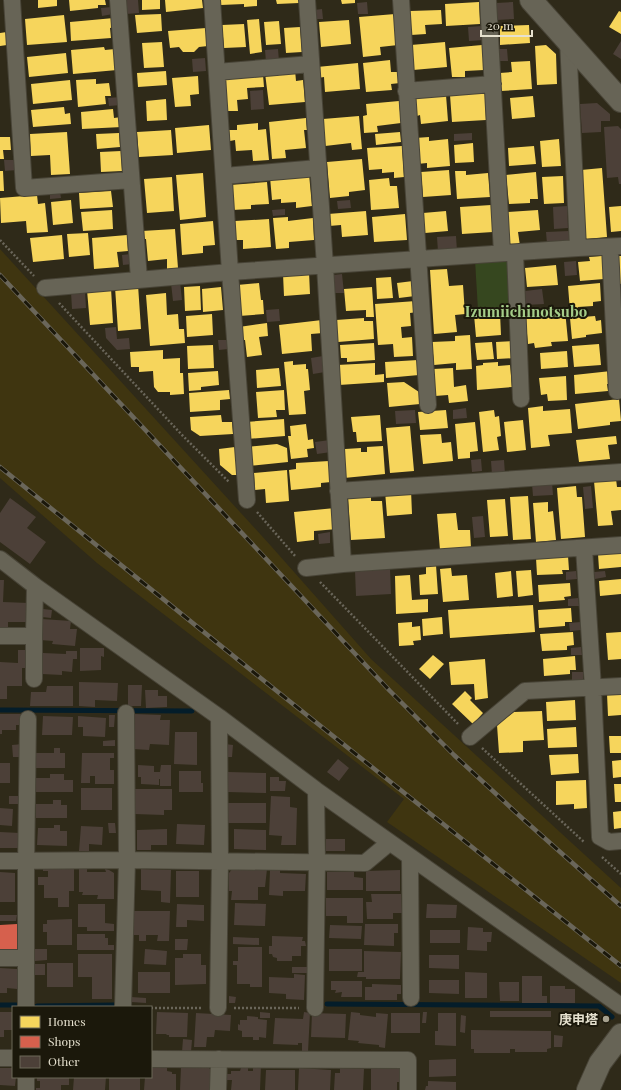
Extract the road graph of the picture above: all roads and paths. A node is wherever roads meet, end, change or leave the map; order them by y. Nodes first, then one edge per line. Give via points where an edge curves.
1 (12, 0) edge
2 (118, 0) edge
3 (212, 0) edge
4 (307, 0) edge
5 (401, 0) edge
6 (488, 0) edge
7 (531, 0) edge
8 (568, 41) junction
9 (311, 64) junction
10 (217, 72) junction
11 (492, 84) junction
12 (406, 91) junction
13 (621, 100) edge
14 (318, 168) junction
15 (224, 176) junction
16 (131, 180) junction
17 (616, 247) edge
18 (578, 248) junction
19 (508, 253) junction
20 (419, 259) junction
21 (325, 266) junction
22 (230, 272) junction
23 (139, 279) junction
24 (45, 288) dead end
25 (617, 390) dead end
26 (521, 399) dead end
27 (428, 405) dead end
28 (621, 472) edge
29 (338, 490) junction
30 (247, 500) dead end
31 (621, 546) edge
32 (584, 548) junction
33 (0, 559) edge
34 (343, 564) junction
35 (306, 568) dead end
36 (35, 586) junction
37 (0, 636) edge
38 (34, 636) junction
39 (34, 679) dead end
40 (621, 686) edge
41 (593, 688) junction
42 (126, 713) dead end
43 (219, 717) junction
44 (28, 719) dead end
45 (470, 737) dead end
46 (316, 790) junction
47 (621, 841) edge
48 (389, 843) junction
49 (410, 857) junction
50 (127, 860) junction
51 (0, 861) edge
52 (26, 861) junction
53 (220, 861) junction
54 (317, 862) junction
55 (0, 958) edge
56 (25, 958) junction
57 (411, 998) dead end
58 (26, 1006) edge
59 (124, 1006) edge
60 (621, 1006) edge
61 (218, 1008) dead end
62 (315, 1008) dead end
63 (621, 1035) edge
64 (0, 1058) edge
65 (12, 1058) edge
66 (152, 1059) edge
67 (219, 1059) junction
68 (26, 1078) edge
69 (26, 1090) edge
70 (218, 1090) edge
71 (408, 1090) edge
72 (588, 1090) edge

1 - 16 street via 24,188
2 - 16 street
3 - 10 street
4 - 9 street
5 - 12 street
6 - 11 street
7 - 8 main road
8 - 13 main road
8 - 18 street
9 - 10 street
9 - 14 street
10 - 15 street
11 - 12 street
11 - 19 street
12 - 20 street
14 - 15 street
14 - 21 street
15 - 22 street
16 - 23 street
17 - 18 street
17 - 25 street
18 - 19 street
19 - 20 street
19 - 26 street
20 - 21 street
20 - 27 street
21 - 22 street
21 - 29 street
22 - 23 street
22 - 30 street
23 - 24 street
28 - 29 street
29 - 34 street
31 - 32 street
32 - 34 street
32 - 41 street
33 - 36 street
34 - 35 street
36 - 38 street
36 - 43 street
37 - 38 street
38 - 39 street
40 - 41 street
41 - 45 street via 525,691
41 - 47 street via 600,837 609,842
42 - 50 street
43 - 46 street
43 - 53 street
44 - 52 street
46 - 48 street
46 - 54 street
48 - 49 street
48 - 54 street via 365,863
49 - 57 street
49 - 60 street
50 - 52 street
50 - 53 street
50 - 59 street
51 - 52 street
52 - 56 street
53 - 54 street
53 - 61 street
54 - 62 street
55 - 56 street
56 - 58 street
63 - 72 main road via 600,1062
64 - 65 street
66 - 67 street
67 - 70 street
67 - 71 street via 408,1060
68 - 69 street

